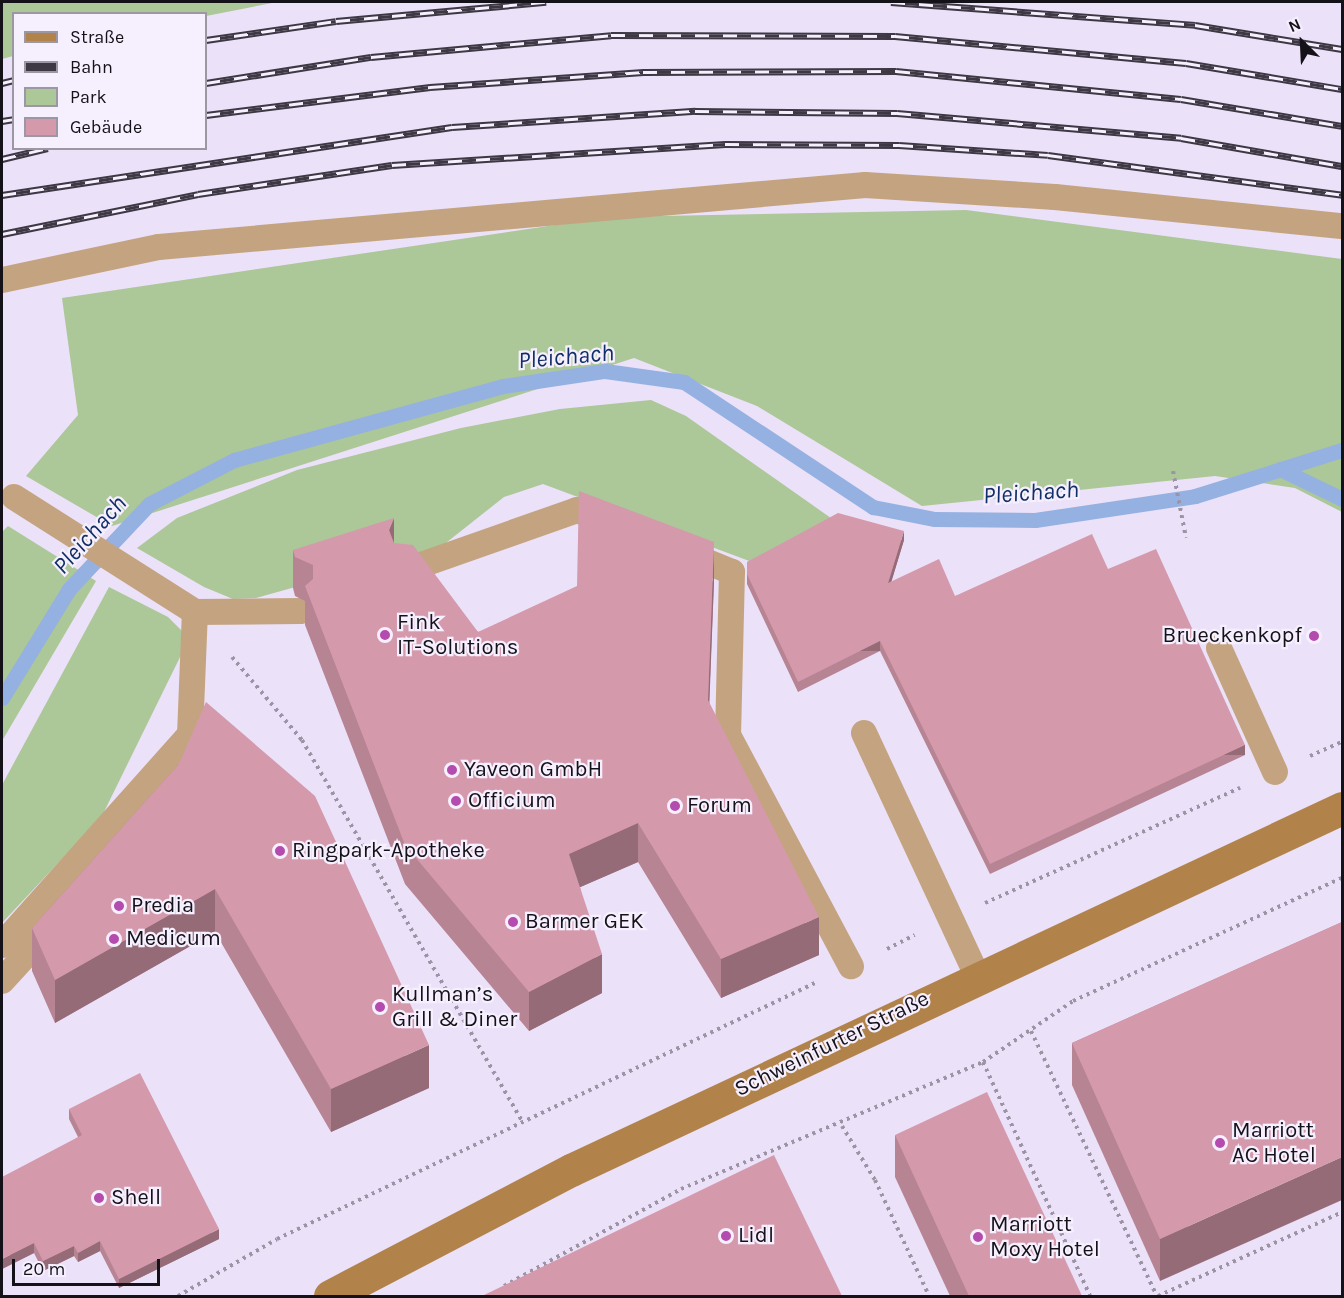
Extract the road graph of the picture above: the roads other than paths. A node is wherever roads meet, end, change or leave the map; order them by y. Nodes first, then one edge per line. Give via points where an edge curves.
1 (1342, 226) edge
2 (2, 280) edge
3 (14, 497) dead end
4 (404, 571) edge
5 (300, 610) dead end
6 (195, 612) junction
7 (1219, 648) dead end
8 (864, 733) dead end
9 (190, 735) junction
10 (1275, 772) road end
11 (1342, 808) edge
12 (2, 945) edge
13 (851, 966) road end
14 (977, 975) junction
15 (2, 981) edge
16 (330, 1296) edge

1 - 2 lane via 1055,196 865,185 159,247
3 - 6 lane
4 - 13 lane via 577,510 732,572 728,735
5 - 6 lane
6 - 9 lane
7 - 10 lane
8 - 14 lane
9 - 12 lane
9 - 15 lane via 168,797
11 - 14 main road, Schweinfurter Straße
14 - 16 main road, Schweinfurter Straße via 571,1170

